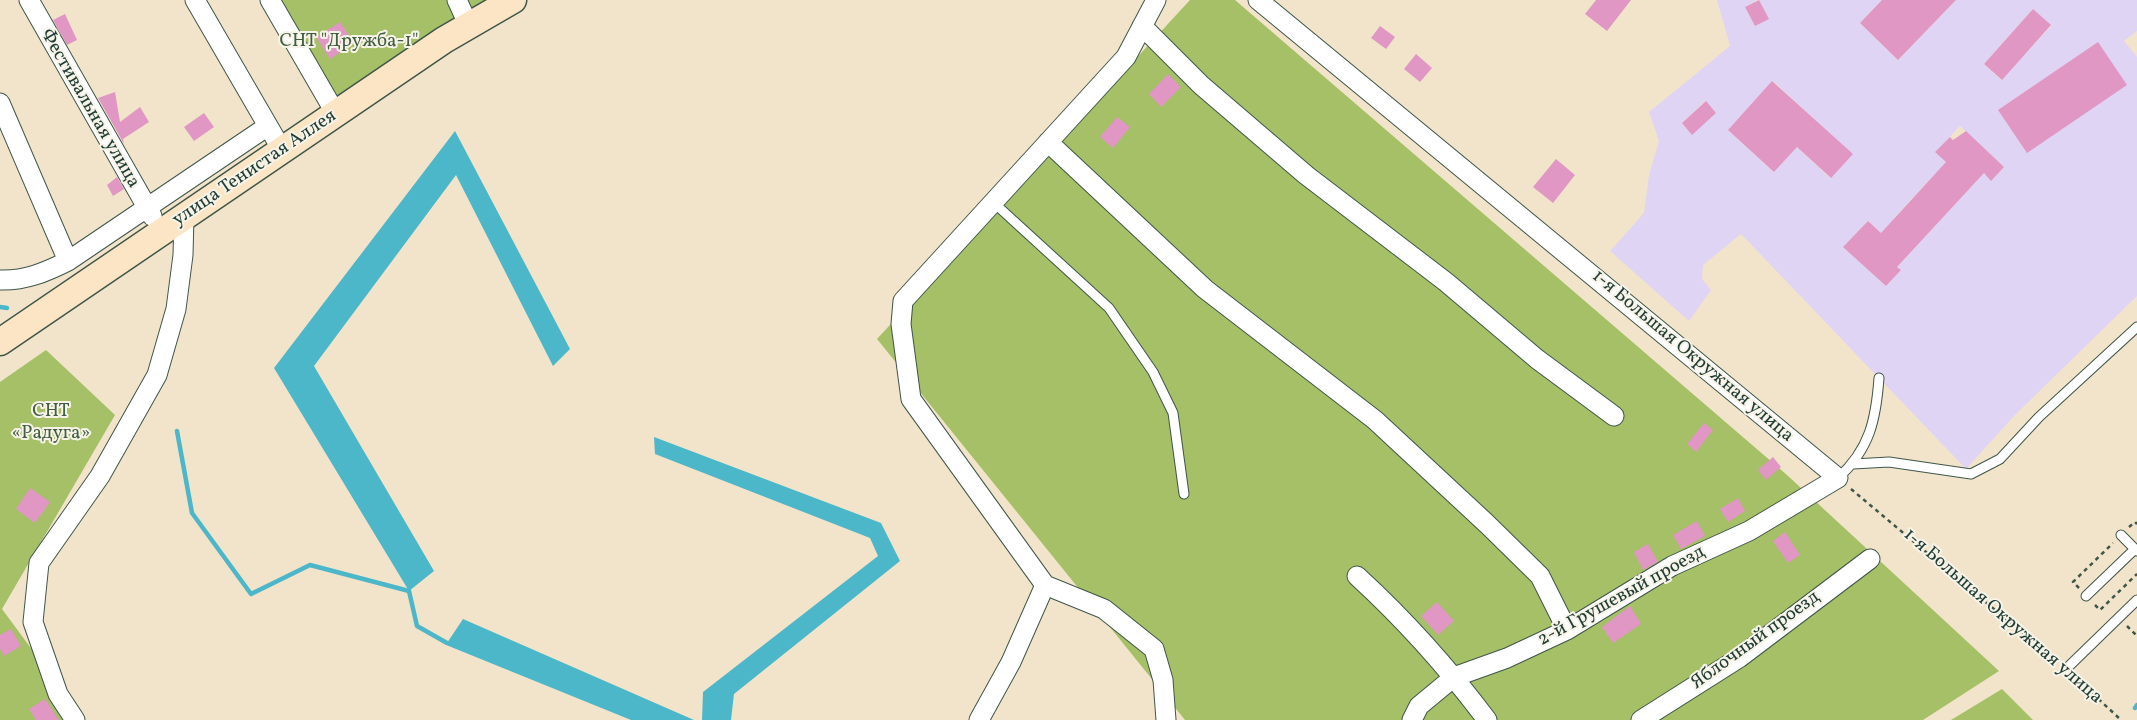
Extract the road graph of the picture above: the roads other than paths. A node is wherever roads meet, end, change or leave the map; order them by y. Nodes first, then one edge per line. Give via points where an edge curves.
1 (29, 0) edge
2 (195, 0) edge
3 (270, 0) edge
4 (457, 0) edge
5 (513, 0) edge
6 (1156, 0) edge
7 (1258, 0) edge
8 (469, 26) junction
9 (1142, 26) junction
10 (0, 104) edge
11 (336, 114) junction
12 (268, 126) junction
13 (1048, 142) junction
14 (282, 150) junction
15 (993, 202) junction
16 (149, 212) junction
17 (184, 216) junction
18 (68, 261) junction
19 (0, 280) edge
20 (2137, 327) edge
21 (0, 342) edge
22 (1879, 378) dead end
23 (1614, 416) dead end
24 (1853, 464) junction
25 (1838, 478) junction
26 (1184, 494) dead end
27 (2122, 535) road end
28 (2136, 550) edge
29 (1870, 559) dead end
30 (1357, 576) dead end
31 (1045, 585) junction
32 (2086, 596) road end
33 (2137, 600) edge
34 (1568, 630) junction
35 (2066, 669) road end
36 (1454, 677) junction
37 (75, 720) edge
38 (979, 720) edge
39 (1166, 720) edge
40 (1412, 720) edge
41 (1487, 720) edge
42 (1641, 720) edge

1 - 16 street, Фестивальная улица
2 - 12 street
3 - 11 street
4 - 8 street
5 - 8 main road, улица Тенистая Аллея
6 - 9 street
7 - 25 street, 1-я Большая Окружная улица
8 - 11 main road, улица Тенистая Аллея
9 - 13 street via 1126,57
9 - 23 street via 1201,85 1306,175
10 - 18 street
11 - 14 main road, улица Тенистая Аллея
12 - 14 street
12 - 16 street
13 - 15 street
13 - 34 street via 1206,289 1375,420 1487,524 1540,576
14 - 17 main road, улица Тенистая Аллея
15 - 26 lane via 1108,308 1152,372 1173,413
15 - 31 street via 903,301 902,333 911,399
16 - 18 street
17 - 21 main road, улица Тенистая Аллея
17 - 37 street via 176,309 157,375 100,476 39,564 33,622 58,694
18 - 19 street via 36,275
20 - 24 lane via 2039,417 2000,459 1971,474 1888,462
22 - 24 lane via 1875,418
24 - 25 lane
25 - 34 street, 2-й Грушевый проезд via 1749,531 1672,566
27 - 28 lane
28 - 32 lane
29 - 42 street, Яблочный проезд via 1739,658
30 - 36 street via 1393,609
31 - 38 street via 1011,662
31 - 39 street via 1104,609 1154,649 1163,680
33 - 35 lane
34 - 36 street, 2-й Грушевый проезд via 1507,658
36 - 40 street, 2-й Грушевый проезд via 1419,706
36 - 41 street

